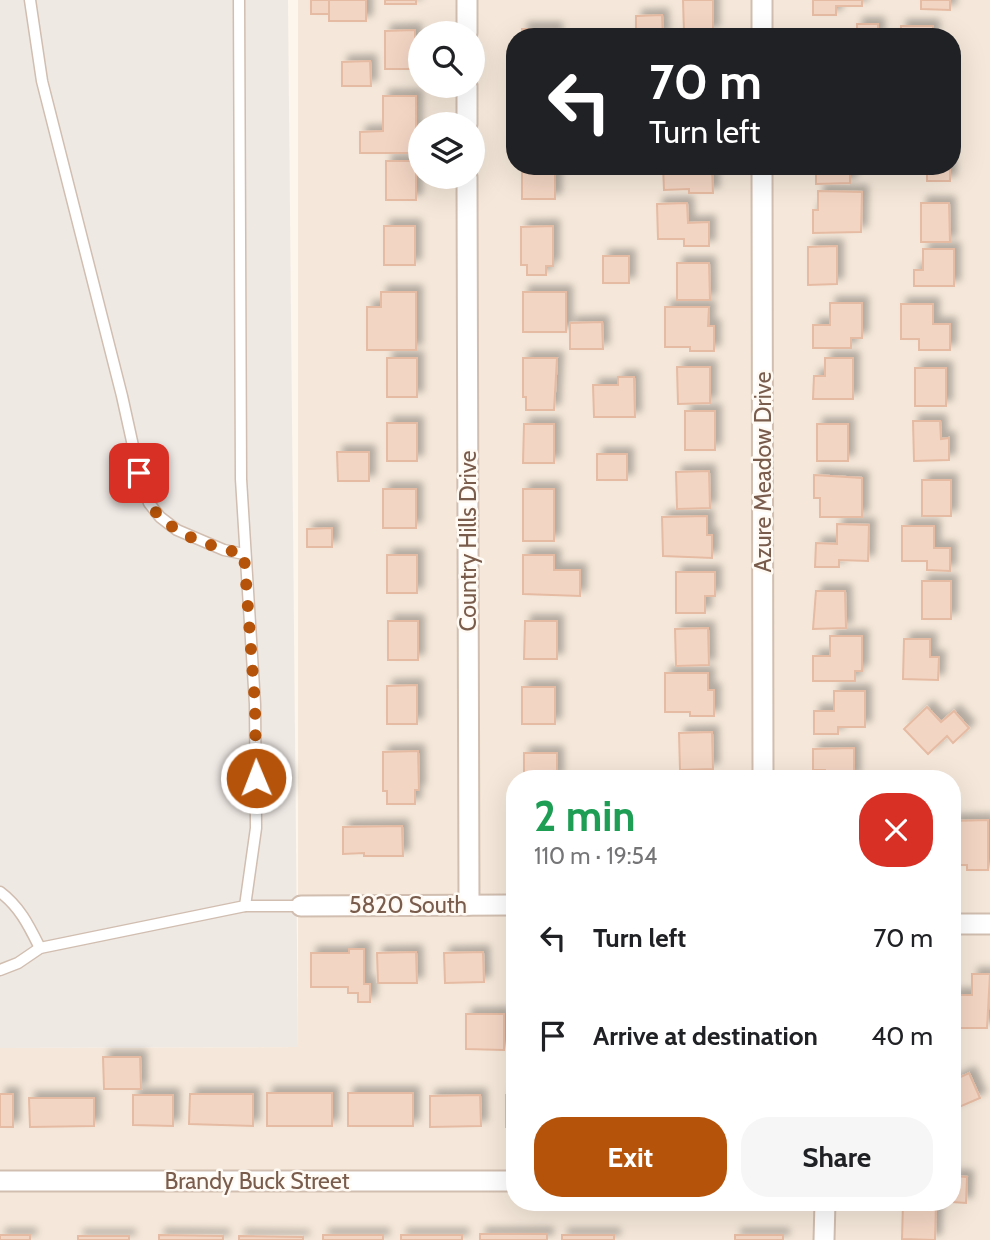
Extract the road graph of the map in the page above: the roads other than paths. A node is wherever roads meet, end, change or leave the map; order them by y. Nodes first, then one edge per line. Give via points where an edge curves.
1 (30, 0) edge
2 (239, 0) edge
3 (467, 0) edge
4 (762, 0) edge
5 (467, 21) edge
6 (762, 28) edge
7 (762, 175) edge
8 (467, 189) edge
9 (244, 554) junction
10 (763, 770) edge
11 (0, 892) edge
12 (469, 905) junction
13 (506, 905) edge
14 (245, 906) junction
15 (301, 906) joint
16 (961, 924) edge
17 (990, 924) edge
18 (40, 948) junction
19 (0, 970) edge
20 (0, 1181) edge
21 (506, 1181) edge
22 (825, 1211) edge
23 (824, 1240) edge

1 - 9 lane via 42,81 149,503 177,530
2 - 9 lane
3 - 5 street
4 - 6 street
7 - 10 street, Azure Meadow Drive
8 - 12 street, Country Hills Drive
9 - 14 lane via 255,704 256,828
11 - 18 lane via 15,903
12 - 13 street, 5820 South
12 - 15 street, 5820 South
14 - 15 lane
14 - 18 lane
16 - 17 street
18 - 19 lane
20 - 21 street, Brandy Buck Street
22 - 23 street

